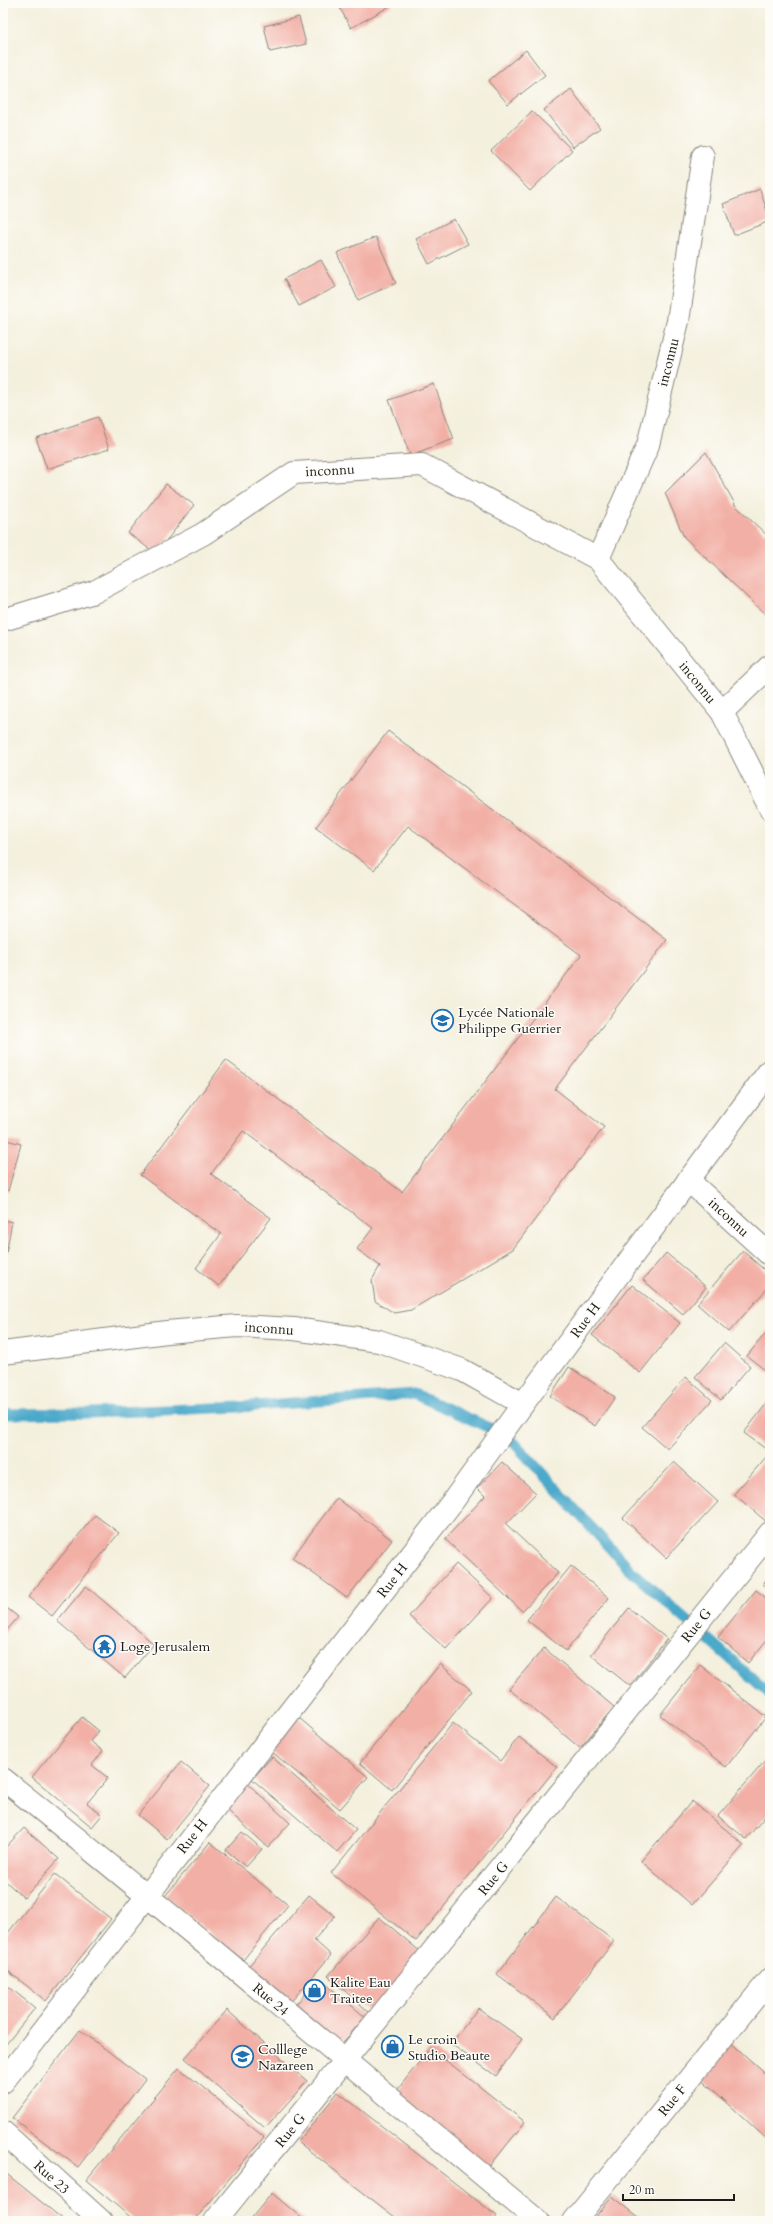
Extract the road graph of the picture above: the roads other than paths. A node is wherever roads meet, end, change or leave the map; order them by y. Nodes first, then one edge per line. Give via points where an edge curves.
1 (703, 156) dead end
2 (598, 559) junction
3 (3, 620) edge
4 (770, 666) edge
5 (722, 712) junction
6 (770, 808) edge
7 (770, 1070) edge
8 (688, 1180) junction
9 (770, 1255) edge
10 (3, 1352) edge
11 (523, 1404) junction
12 (770, 1534) edge
13 (3, 1779) edge
14 (147, 1894) junction
15 (770, 1979) edge
16 (345, 2062) junction
17 (3, 2082) edge
18 (3, 2132) edge
19 (101, 2221) edge
20 (215, 2221) edge
21 (538, 2221) edge
22 (574, 2221) edge

1 - 2 street, inconnu via 678,321 648,445
2 - 3 street, inconnu via 422,465 294,472 203,534 94,592
2 - 5 street, inconnu
4 - 5 street, inconnu
5 - 6 street, inconnu
7 - 8 street, Rue H
8 - 9 street, inconnu
8 - 11 street, Rue H
10 - 11 street, inconnu via 237,1326 294,1329 379,1341 462,1370
11 - 14 street, Rue H via 453,1501
12 - 16 street, Rue G
13 - 14 street, Rue 24
14 - 16 street, Rue 24
14 - 17 street, Rue H
15 - 22 street, Rue F
16 - 20 street, Rue G
16 - 21 street, Rue 24
18 - 19 street, Rue 23

